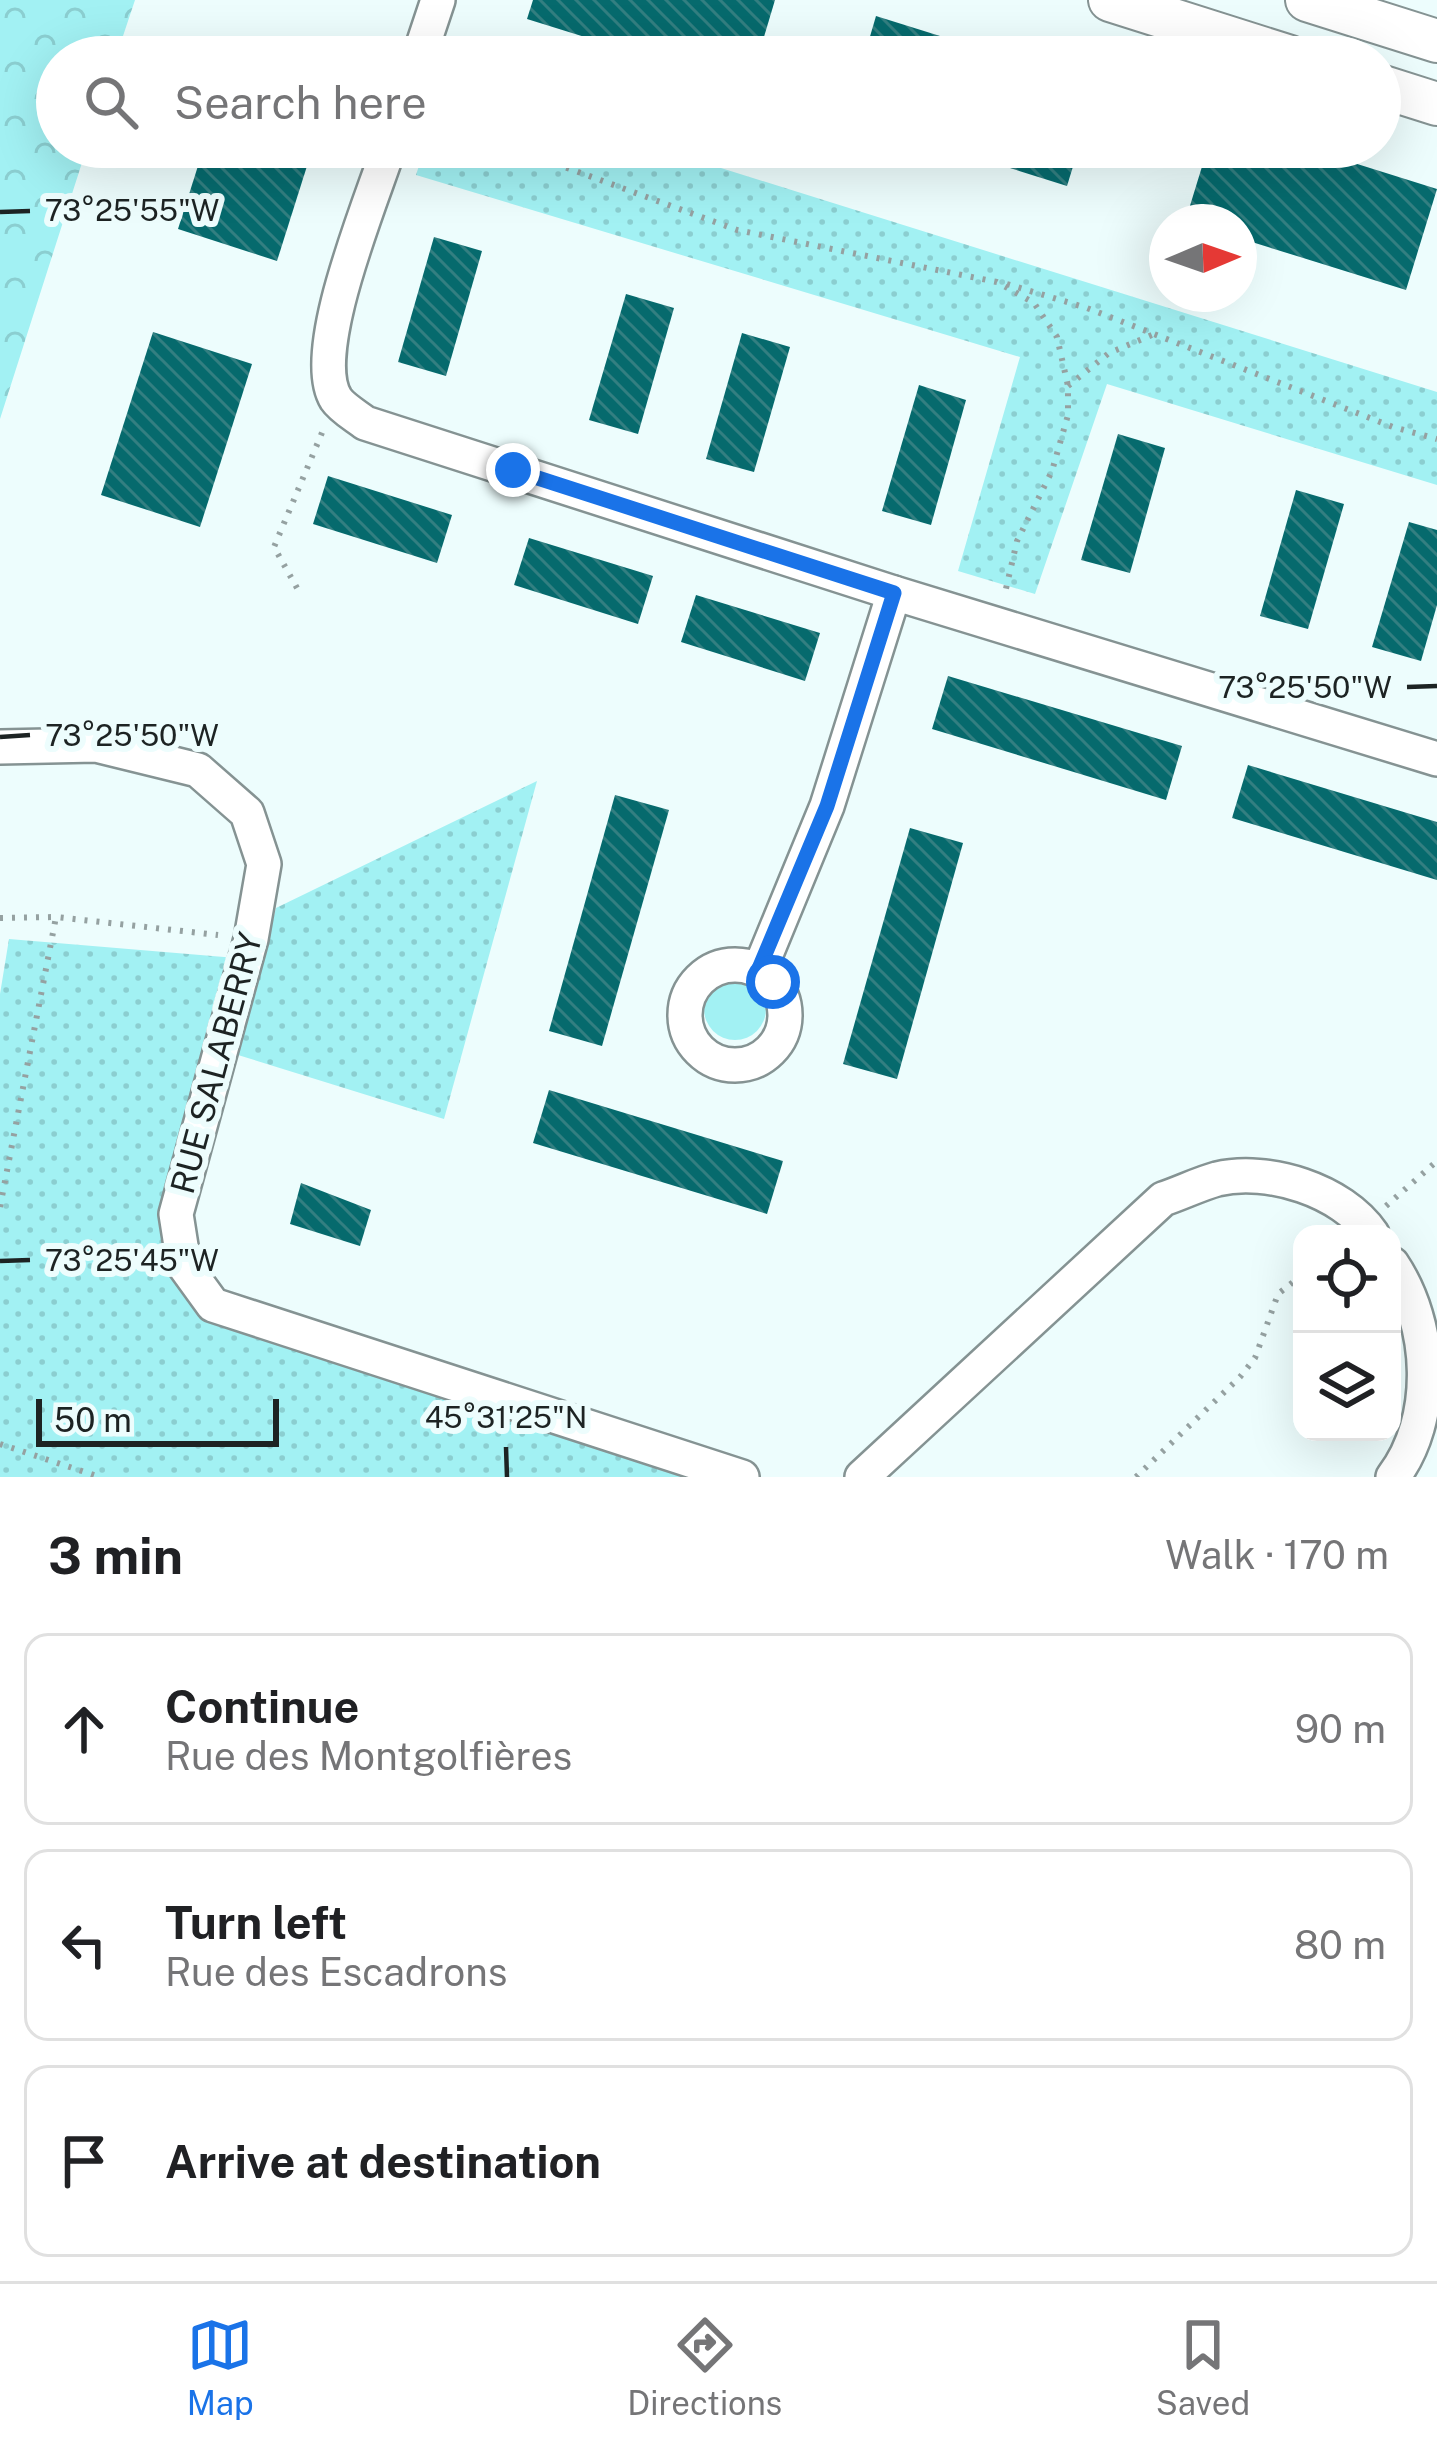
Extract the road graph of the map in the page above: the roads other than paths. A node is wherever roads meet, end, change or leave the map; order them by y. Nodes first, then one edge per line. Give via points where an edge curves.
1 (438, 0) edge
2 (1110, 0) edge
3 (1307, 0) edge
4 (425, 36) edge
5 (1224, 36) edge
6 (1437, 41) edge
7 (1401, 93) edge
8 (1437, 104) edge
9 (382, 168) edge
10 (894, 593) junction
11 (0, 747) edge
12 (1437, 759) edge
13 (758, 971) dead end
14 (1364, 1225) edge
15 (1401, 1278) edge
16 (742, 1477) edge
17 (862, 1477) edge
18 (1393, 1477) edge

1 - 4 street
2 - 5 street
3 - 6 street
7 - 8 street
9 - 10 street via 330,331 326,366 336,400 365,423
10 - 12 street
10 - 13 street via 827,806
11 - 16 street, RUE SALABERRY via 96,746 198,770 247,813 264,863 251,939 176,1214 184,1265 213,1305
14 - 17 street via 1323,1192 1272,1178 1221,1178 1163,1199
15 - 18 street via 1430,1350 1427,1409

